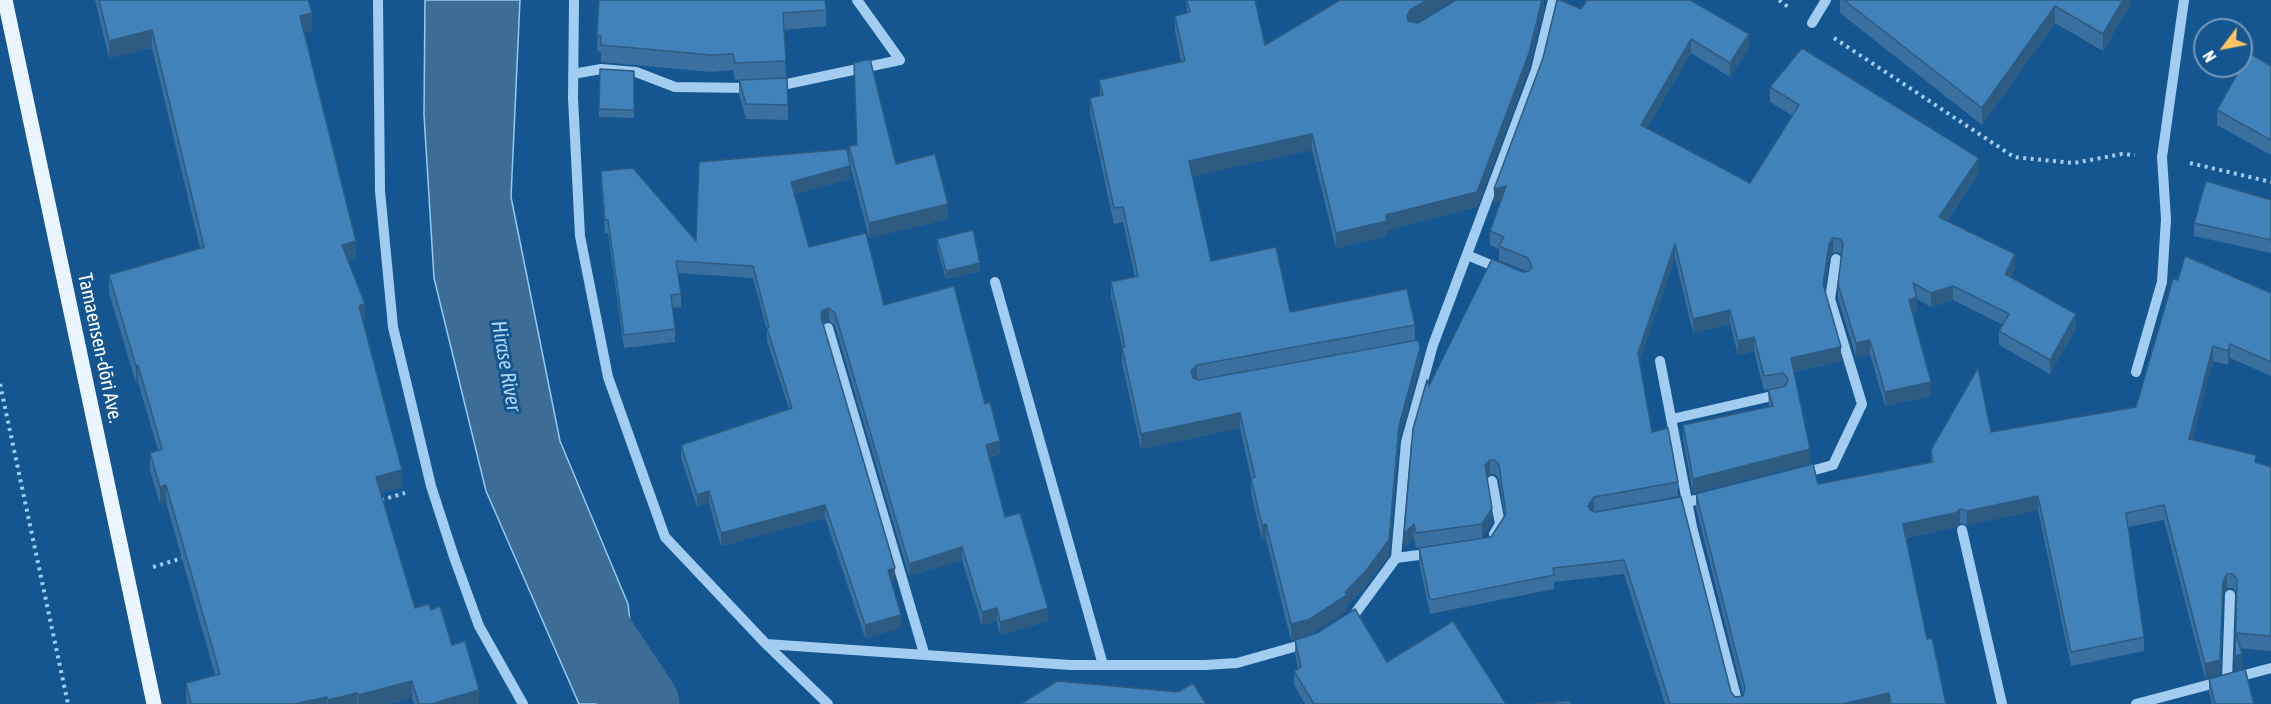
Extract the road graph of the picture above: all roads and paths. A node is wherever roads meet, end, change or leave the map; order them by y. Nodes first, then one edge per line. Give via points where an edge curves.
1 (5, 0) edge
2 (378, 0) edge
3 (574, 0) edge
4 (857, 0) edge
5 (1553, 0) edge
6 (1779, 0) edge
7 (1826, 0) edge
8 (2184, 0) edge
9 (1812, 23) junction
10 (573, 74) junction
11 (2162, 157) junction
12 (2271, 182) edge
13 (1467, 255) junction
14 (1836, 259) dead end
15 (1516, 275) edge
16 (994, 282) dead end
17 (828, 328) dead end
18 (1433, 345) junction
19 (1421, 347) edge
20 (1660, 361) dead end
21 (2136, 372) dead end
22 (0, 384) edge
23 (1781, 394) edge
24 (1672, 419) junction
25 (1788, 476) edge
26 (1492, 481) dead end
27 (431, 486) junction
28 (1721, 494) edge
29 (374, 502) edge
30 (1688, 502) junction
31 (1653, 508) edge
32 (1962, 530) dead end
33 (1487, 545) edge
34 (1441, 552) edge
35 (194, 555) edge
36 (1396, 558) junction
37 (126, 575) junction
38 (2230, 595) dead end
39 (1338, 626) edge
40 (1322, 636) edge
41 (766, 644) junction
42 (924, 653) junction
43 (1103, 665) junction
44 (2271, 668) edge
45 (2227, 681) junction
46 (68, 704) edge
47 (154, 704) edge
48 (524, 704) edge
49 (828, 704) edge
50 (1738, 704) edge
51 (2002, 704) edge
52 (2136, 704) edge

1 - 37 main road, Tamaensen-dōri Ave.
2 - 27 street via 380,191 393,327
3 - 10 street
4 - 10 street via 900,60 779,87 675,87 636,72 601,69
5 - 13 street via 1536,70
6 - 9 path
7 - 9 street
8 - 11 street
9 - 11 path via 2014,158 2074,163 2122,154
10 - 41 street via 580,236 608,377 665,537
11 - 12 path
11 - 21 street via 2166,219 2162,282
13 - 15 street
13 - 18 street
14 - 25 street via 1830,299 1862,404 1833,465
16 - 43 street
17 - 42 street
18 - 19 street
18 - 36 street via 1406,442
20 - 24 street
22 - 46 path
23 - 24 street
24 - 30 street
26 - 33 street via 1500,524
27 - 29 path
27 - 48 street via 479,626
28 - 30 street
30 - 31 street
30 - 50 street
32 - 51 street
34 - 36 street
35 - 37 path
36 - 39 street via 1354,615
37 - 47 main road, Tamaensen-dōri Ave.
38 - 45 street
40 - 43 street via 1237,663
41 - 42 street
41 - 49 street
42 - 43 street
44 - 45 street
45 - 52 street

